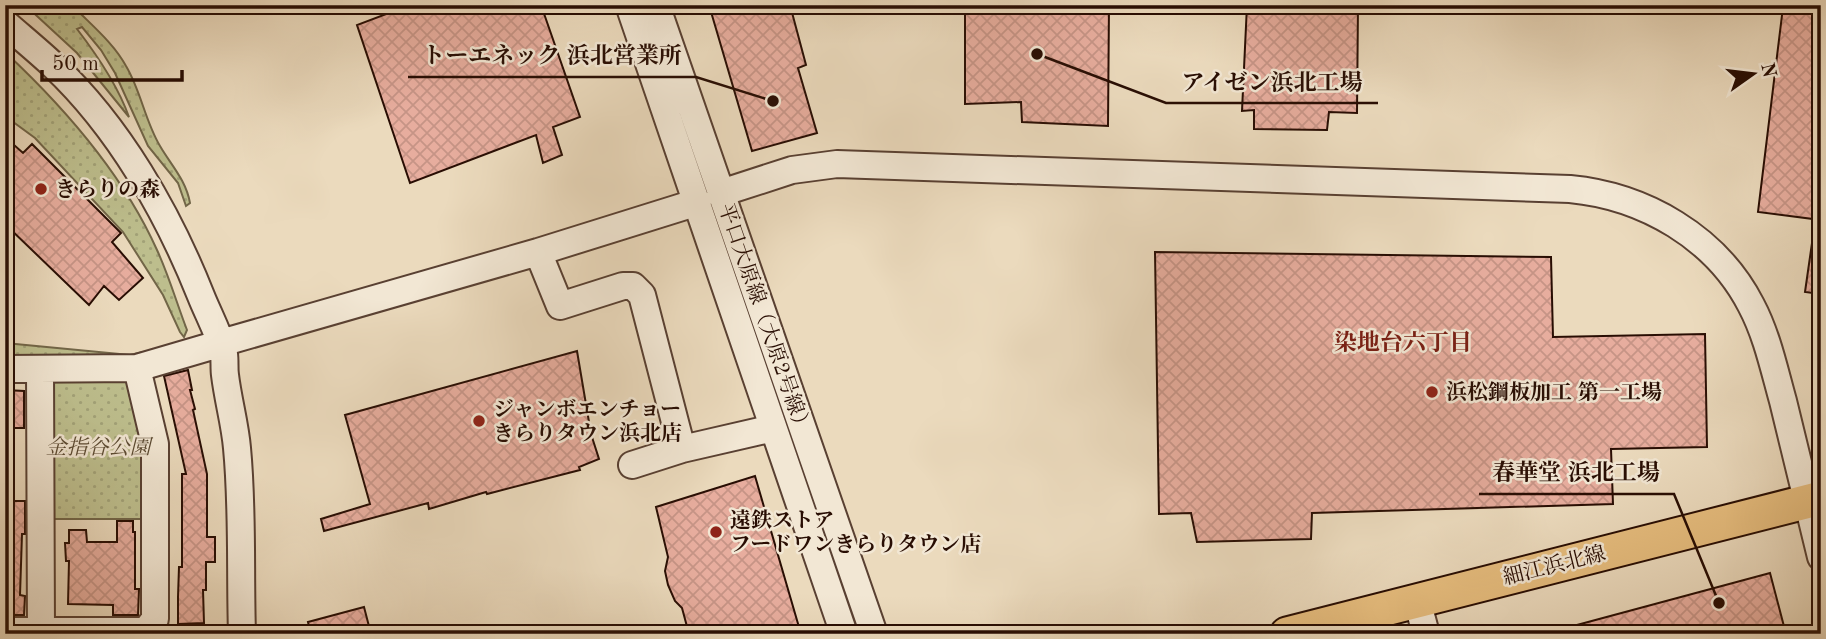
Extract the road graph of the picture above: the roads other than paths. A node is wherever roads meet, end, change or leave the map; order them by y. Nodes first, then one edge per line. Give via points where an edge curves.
1 (629, 5) edge
2 (656, 5) edge
3 (5, 23) edge
4 (709, 198) junction
5 (538, 252) junction
6 (216, 344) junction
7 (137, 368) junction
8 (5, 369) edge
9 (40, 369) junction
10 (773, 428) junction
11 (682, 449) junction
12 (632, 465) dead end
13 (1815, 500) edge
14 (1821, 557) edge
15 (1417, 600) junction
16 (5, 631) edge
17 (41, 631) junction
18 (242, 634) edge
19 (844, 634) edge
20 (874, 634) edge
21 (1287, 634) edge
22 (1426, 634) edge

1 - 4 street, 平口大原線（大原2号線）
2 - 4 street, 平口大原線（大原2号線）
3 - 6 street via 55,66 124,150 181,248 214,323
4 - 5 street
4 - 10 street, 平口大原線（大原2号線）
4 - 13 street via 792,170 837,164 1570,189 1611,195 1654,211 1682,229 1739,285 1771,356
4 - 20 street, 平口大原線（大原2号線）
5 - 6 street
5 - 11 street via 560,306 623,286 633,286 642,295
6 - 7 street
6 - 18 street via 225,358 240,483
7 - 9 street
7 - 17 street via 155,444 155,619 141,631
8 - 9 street
9 - 17 street
10 - 11 street
10 - 19 street, 平口大原線（大原2号線）
11 - 12 street
13 - 14 street
13 - 15 main road, 細江浜北線
15 - 21 main road, 細江浜北線
15 - 22 street
16 - 17 street

